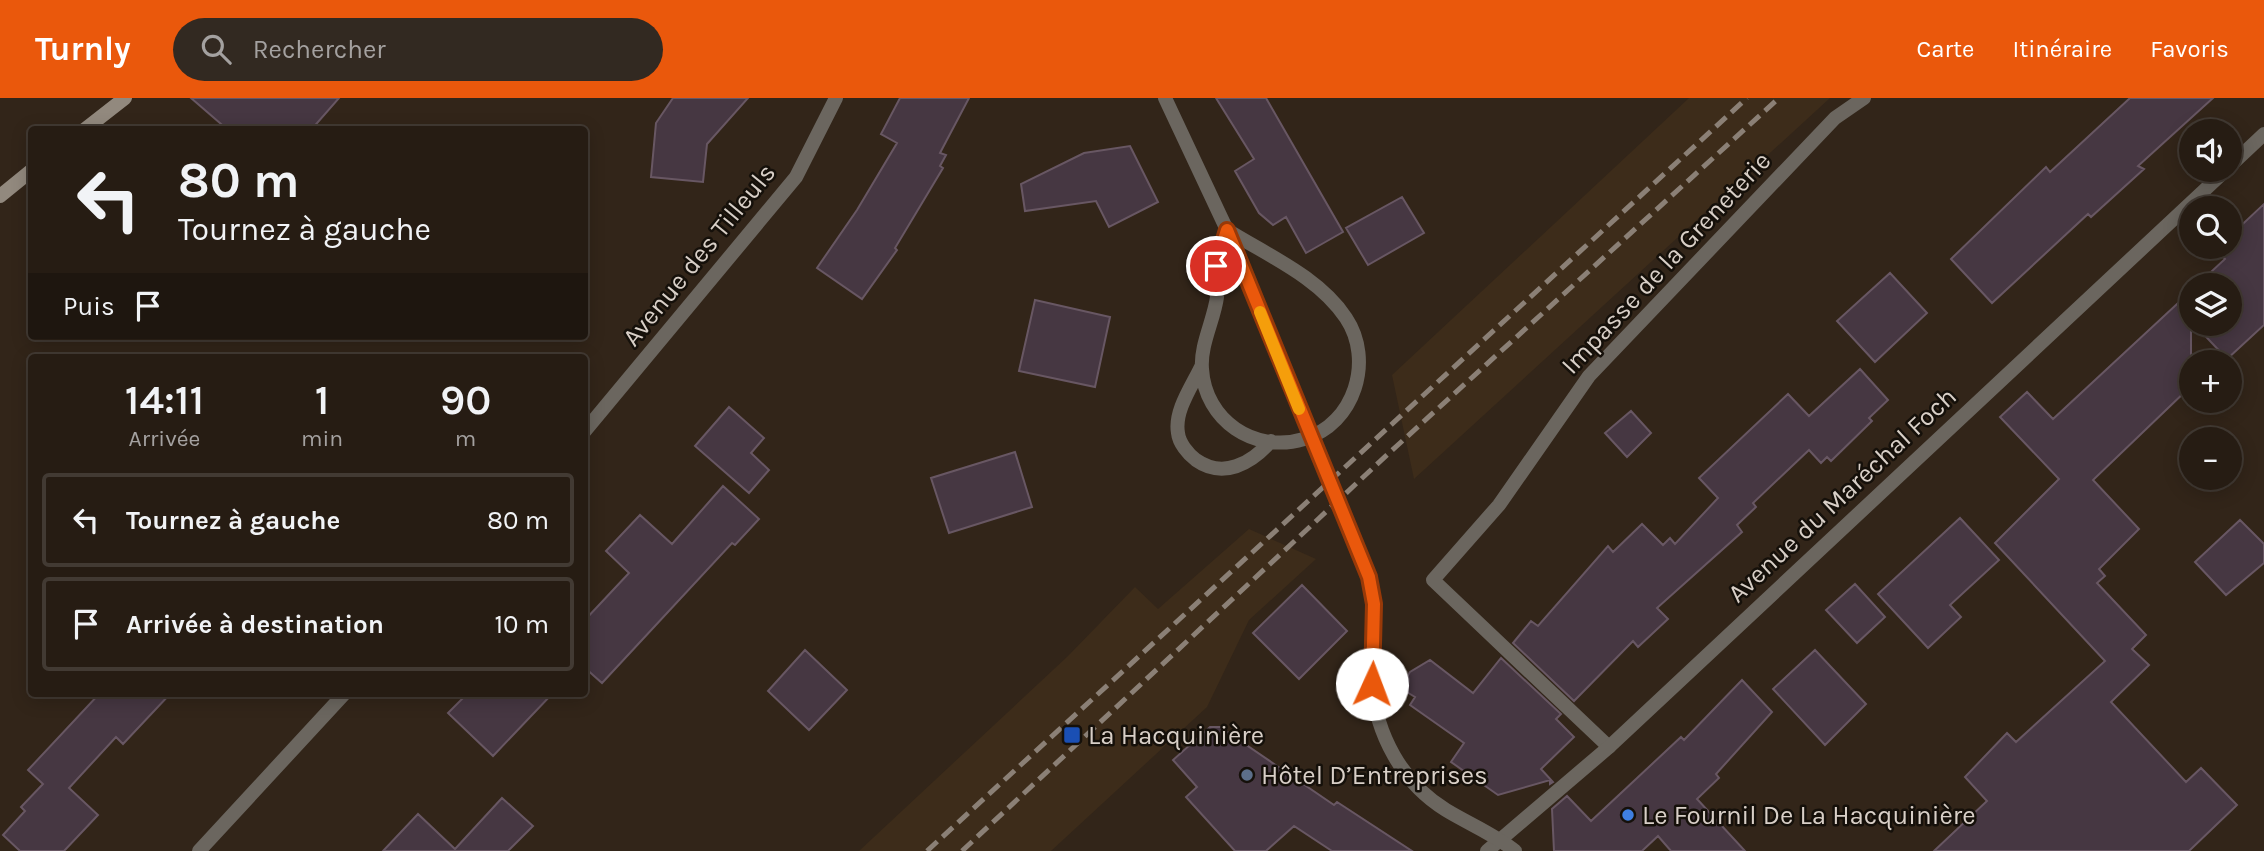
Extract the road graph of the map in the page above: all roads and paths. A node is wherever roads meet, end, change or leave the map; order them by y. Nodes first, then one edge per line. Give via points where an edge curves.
1 (125, 98) edge
2 (836, 98) edge
3 (1165, 98) edge
4 (1864, 98) edge
5 (89, 126) edge
6 (2264, 134) edge
7 (2242, 155) edge
8 (28, 173) edge
9 (2213, 182) edge
10 (0, 195) edge
11 (1227, 230) junction
12 (1201, 367) junction
13 (588, 427) edge
14 (1276, 442) junction
15 (341, 697) edge
16 (1609, 747) junction
17 (1500, 839) junction
18 (199, 851) edge
19 (1487, 851) edge
20 (1515, 851) edge

1 - 5 main road
2 - 13 street, Avenue des Tilleuls via 796,177
3 - 11 street
4 - 16 street, Impasse de la Greneterie via 1835,118 1589,376 1499,505 1433,580
6 - 7 street
8 - 10 main road
9 - 16 street, Avenue du Maréchal Foch
11 - 12 street via 1216,266 1218,292
11 - 14 street via 1304,276 1347,319 1361,362 1357,389 1324,429 1304,439
11 - 17 street via 1369,577 1374,604 1372,684 1384,740 1397,764 1443,808
12 - 14 street via 1207,398 1224,422 1248,436
12 - 14 street via 1181,408 1178,434 1189,454 1204,466 1228,470
15 - 18 street
16 - 17 street, Avenue du Maréchal Foch
17 - 19 street, Avenue du Maréchal Foch
17 - 20 street

